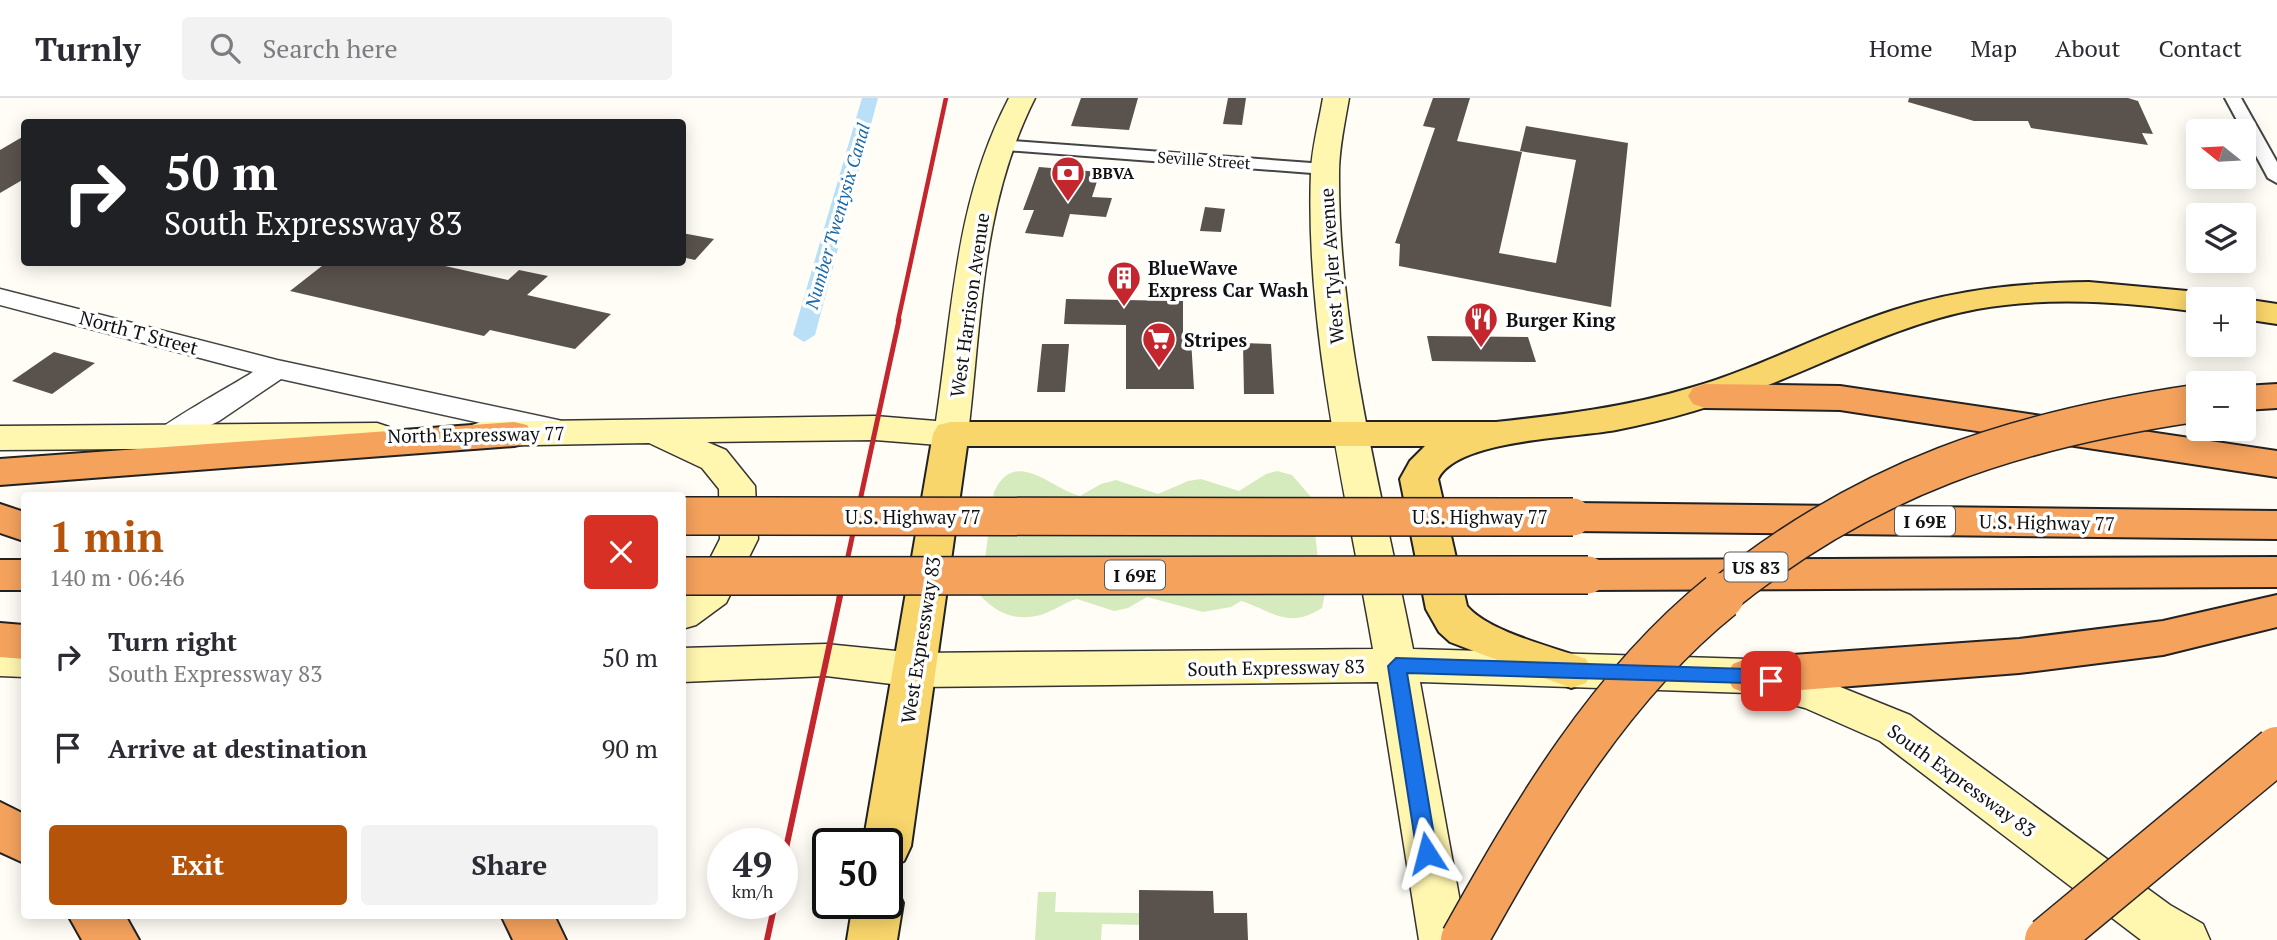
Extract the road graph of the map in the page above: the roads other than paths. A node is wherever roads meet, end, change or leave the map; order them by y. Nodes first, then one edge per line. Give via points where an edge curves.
1 (1022, 98) edge
2 (1336, 98) edge
3 (2233, 98) edge
4 (999, 145) junction
5 (1325, 169) junction
6 (2277, 177) edge
7 (0, 297) edge
8 (2186, 301) edge
9 (2256, 311) edge
10 (2277, 314) edge
11 (277, 369) junction
12 (1705, 396) junction
13 (2277, 396) edge
14 (2256, 397) edge
15 (2186, 405) edge
16 (570, 432) junction
17 (649, 432) junction
18 (513, 434) junction
19 (951, 434) junction
20 (1352, 434) junction
21 (1496, 434) junction
22 (167, 436) junction
23 (0, 438) edge
24 (2277, 464) edge
25 (0, 472) edge
26 (21, 515) edge
27 (686, 516) edge
28 (0, 517) edge
29 (2277, 525) edge
30 (21, 526) edge
31 (2277, 572) edge
32 (0, 575) edge
33 (21, 575) edge
34 (686, 576) edge
35 (686, 611) edge
36 (2277, 611) edge
37 (0, 640) edge
38 (21, 642) edge
39 (0, 660) edge
40 (21, 661) edge
41 (686, 665) edge
42 (1396, 666) junction
43 (916, 670) junction
44 (1571, 671) junction
45 (1748, 676) junction
46 (2277, 750) edge
47 (0, 823) edge
48 (890, 828) edge
49 (21, 840) edge
50 (96, 919) edge
51 (528, 919) edge
52 (875, 919) edge
53 (114, 940) edge
54 (541, 940) edge
55 (872, 940) edge
56 (1443, 940) edge
57 (1464, 940) edge
58 (2048, 940) edge
59 (2186, 940) edge

1 - 4 main road, West Harrison Avenue
2 - 5 main road, West Tyler Avenue
3 - 6 street
4 - 5 street, Seville Street
4 - 19 main road, West Harrison Avenue via 969,283
5 - 20 main road, West Tyler Avenue via 1327,256
7 - 11 street, North T Street
8 - 12 main road via 2049,293 1935,309
9 - 10 main road
11 - 16 street, North T Street
11 - 22 street
12 - 21 main road via 1584,425
12 - 24 highway via 1840,398
13 - 14 highway
15 - 57 highway, US 83, bridge via 2059,427 1957,458 1867,498 1778,552 1675,638 1595,732 1507,863
16 - 17 main road, North Expressway 77
16 - 18 main road, North Expressway 77
17 - 19 main road, North Expressway 77 via 875,428
17 - 35 main road via 714,459 737,486 739,539 712,592
18 - 22 main road, North Expressway 77
18 - 25 highway
19 - 20 main road
19 - 43 main road, West Expressway 83
20 - 21 main road
20 - 42 main road, West Tyler Avenue
21 - 44 main road via 1442,452 1422,468 1419,479 1447,609 1465,629
22 - 23 main road, North Expressway 77
26 - 28 highway
27 - 29 highway, U.S. Highway 77 / I 69E, bridge via 1573,517
28 - 30 highway
31 - 34 highway, I 69E, bridge
32 - 33 highway
36 - 45 highway via 2163,638 2045,653
37 - 38 highway
39 - 40 main road
41 - 43 main road via 826,660
42 - 43 main road, South Expressway 83
42 - 44 main road, South Expressway 83
42 - 56 main road, West Tyler Avenue
43 - 48 main road, West Expressway 83
44 - 45 main road, South Expressway 83
45 - 59 main road, South Expressway 83 via 1852,706 1895,728 2153,921
46 - 58 highway, bridge
47 - 49 highway
50 - 53 highway
51 - 54 highway
52 - 55 main road

